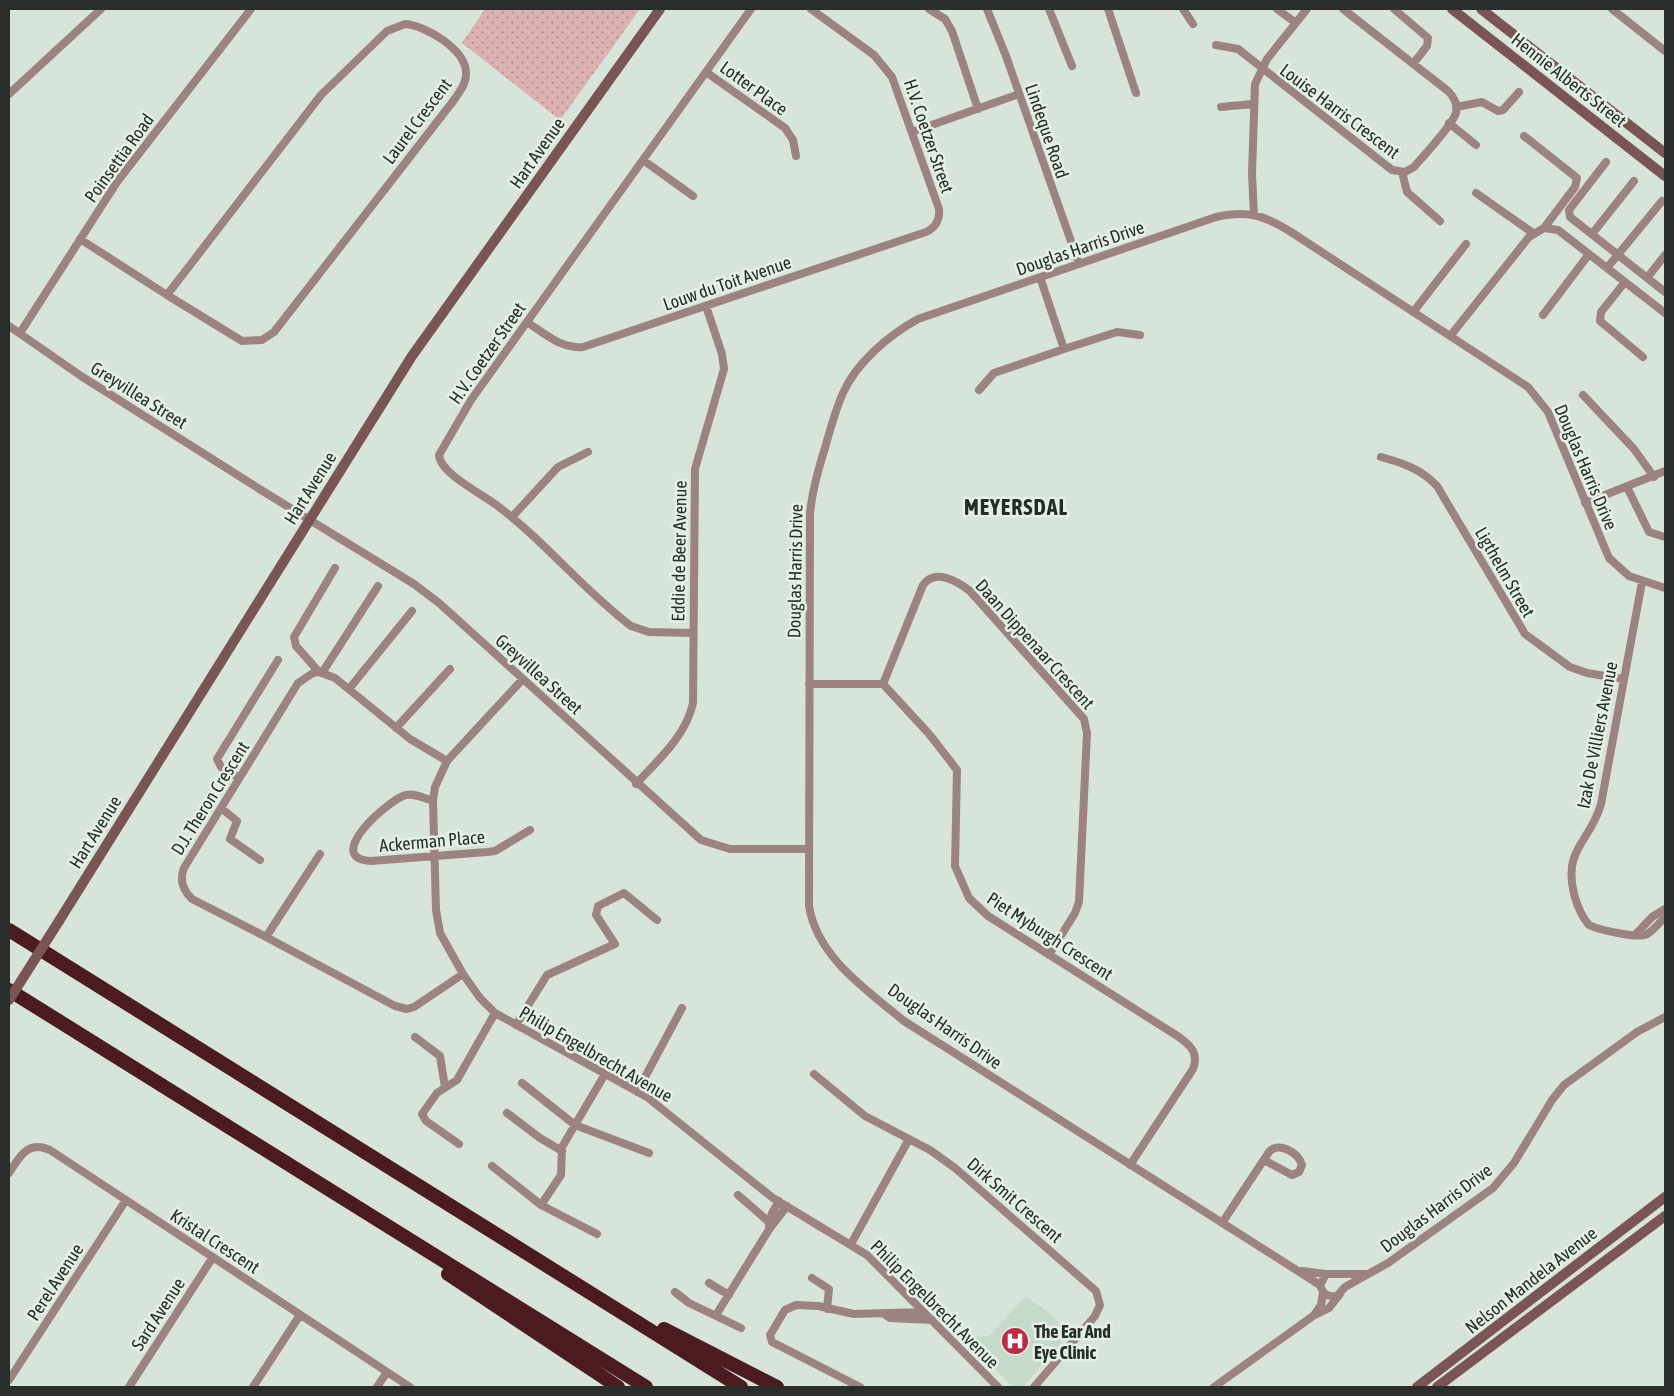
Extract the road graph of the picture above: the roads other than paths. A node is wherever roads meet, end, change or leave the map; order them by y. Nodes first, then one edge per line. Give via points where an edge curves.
1 (101, 9) edge
2 (252, 9) edge
3 (660, 9) edge
4 (750, 9) edge
5 (811, 9) edge
6 (929, 9) edge
7 (986, 9) edge
8 (1049, 9) edge
9 (1108, 9) edge
10 (1183, 9) edge
11 (1278, 9) edge
12 (1308, 9) edge
13 (1394, 9) edge
14 (1452, 9) edge
15 (1481, 9) edge
16 (1612, 9) edge
17 (1347, 10) edge
18 (1296, 23) junction
19 (1193, 24) dead end
20 (1216, 45) dead end
21 (1665, 51) edge
22 (1413, 64) junction
23 (1072, 66) dead end
24 (1262, 69) junction
25 (706, 72) junction
26 (1519, 92) dead end
27 (1136, 93) dead end
28 (9, 94) edge
29 (1019, 94) junction
30 (1253, 104) junction
31 (1222, 107) dead end
32 (1456, 107) junction
33 (978, 109) junction
34 (1449, 123) junction
35 (912, 132) junction
36 (1524, 136) dead end
37 (1476, 145) dead end
38 (1665, 153) edge
39 (796, 156) dead end
40 (643, 160) junction
41 (1606, 162) dead end
42 (1402, 172) junction
43 (1665, 176) edge
44 (1634, 181) dead end
45 (1476, 192) dead end
46 (693, 196) dead end
47 (1662, 201) dead end
48 (1254, 215) junction
49 (1440, 221) dead end
50 (937, 222) joint
51 (1544, 228) junction
52 (1533, 233) junction
53 (1592, 234) junction
54 (80, 239) junction
55 (1466, 244) dead end
56 (1589, 254) junction
57 (1665, 255) edge
58 (1619, 256) junction
59 (1079, 264) junction
60 (1607, 268) junction
61 (1040, 277) junction
62 (1647, 278) junction
63 (1625, 282) junction
64 (1665, 292) edge
65 (167, 295) junction
66 (706, 306) junction
67 (1414, 311) junction
68 (1665, 313) edge
69 (1543, 315) dead end
70 (527, 322) junction
71 (9, 326) edge
72 (20, 333) junction
73 (1140, 335) dead end
74 (1451, 335) junction
75 (1064, 348) junction
76 (1643, 357) dead end
77 (979, 390) dead end
78 (1583, 395) dead end
79 (588, 452) dead end
80 (1380, 457) dead end
81 (1665, 471) edge
82 (1654, 477) junction
83 (1627, 486) junction
84 (1585, 503) junction
85 (311, 517) junction
86 (512, 517) junction
87 (1665, 537) edge
88 (335, 568) dead end
89 (1642, 582) junction
90 (378, 586) dead end
91 (1665, 588) edge
92 (412, 611) dead end
93 (693, 633) junction
94 (278, 660) dead end
95 (450, 669) dead end
96 (321, 672) junction
97 (1623, 679) junction
98 (522, 680) junction
99 (809, 684) junction
100 (883, 684) junction
101 (349, 688) junction
102 (396, 728) junction
103 (447, 760) junction
104 (239, 778) junction
105 (636, 784) junction
106 (432, 801) junction
107 (221, 808) junction
108 (530, 830) dead end
109 (807, 849) junction
110 (320, 854) dead end
111 (436, 857) junction
112 (260, 860) dead end
113 (1665, 909) edge
114 (1665, 917) edge
115 (657, 920) dead end
116 (9, 930) edge
117 (1636, 934) junction
118 (266, 936) junction
119 (1049, 955) junction
120 (463, 974) junction
121 (9, 990) edge
122 (9, 1000) edge
123 (682, 1008) dead end
124 (495, 1013) junction
125 (1665, 1017) edge
126 (516, 1025) junction
127 (415, 1037) dead end
128 (605, 1074) junction
129 (814, 1074) dead end
130 (522, 1083) dead end
131 (445, 1087) junction
132 (637, 1092) junction
133 (507, 1113) dead end
134 (575, 1126) junction
135 (909, 1140) junction
136 (459, 1144) dead end
137 (562, 1151) junction
138 (649, 1153) dead end
139 (1264, 1160) junction
140 (1130, 1165) junction
141 (492, 1166) dead end
142 (9, 1173) edge
143 (738, 1195) dead end
144 (1665, 1197) edge
145 (126, 1200) junction
146 (779, 1202) junction
147 (542, 1205) junction
148 (787, 1206) junction
149 (358, 1208) junction
150 (1665, 1216) edge
151 (1222, 1223) junction
152 (769, 1225) junction
153 (597, 1234) dead end
154 (851, 1244) junction
155 (213, 1258) junction
156 (1302, 1272) junction
157 (1326, 1274) junction
158 (1340, 1274) junction
159 (1366, 1274) junction
160 (812, 1278) dead end
161 (709, 1282) dead end
162 (1320, 1285) junction
163 (1345, 1287) junction
164 (675, 1292) dead end
165 (1323, 1293) junction
166 (1340, 1294) junction
167 (729, 1295) junction
168 (827, 1309) junction
169 (617, 1310) junction
170 (924, 1312) junction
171 (884, 1314) junction
172 (300, 1315) junction
173 (716, 1315) junction
174 (1313, 1316) junction
175 (932, 1320) junction
176 (741, 1328) dead end
177 (387, 1372) junction
178 (9, 1380) edge
179 (129, 1387) edge
180 (252, 1387) edge
181 (377, 1387) edge
182 (410, 1387) edge
183 (618, 1387) edge
184 (646, 1387) edge
185 (741, 1387) edge
186 (777, 1387) edge
187 (860, 1387) edge
188 (998, 1387) edge
189 (1034, 1387) edge
190 (1214, 1387) edge
191 (1417, 1387) edge
192 (1437, 1387) edge

1 - 28 street
2 - 54 street, Poinsettia Road via 117,182
3 - 85 street, Hart Avenue via 412,356
4 - 25 street, H.V. Coetzer Street
5 - 35 street, H.V. Coetzer Street via 874,55 886,69
6 - 33 street via 945,19 952,31
7 - 29 street, Lindeque Road
8 - 23 street
9 - 27 street
10 - 19 street
11 - 18 street
12 - 18 street, Louise Harris Crescent
13 - 22 street via 1428,38 1427,46
14 - 43 street, Hennie Alberts Street
15 - 38 street, Hennie Alberts Street
16 - 21 street
17 - 22 street
18 - 24 street, Louise Harris Crescent
20 - 24 street via 1238,49
22 - 32 street via 1450,94
24 - 30 street, Louise Harris Crescent via 1255,84
24 - 42 street, Louise Harris Crescent via 1392,170
25 - 39 street, Lotter Place via 785,128 793,140
25 - 40 street, H.V. Coetzer Street
26 - 32 street via 1503,110 1498,111 1482,102
29 - 33 street
29 - 59 street, Lindeque Road
30 - 31 street
30 - 48 street, Louise Harris Crescent
32 - 34 street, Louise Harris Crescent
33 - 35 street
34 - 37 street
34 - 42 street, Louise Harris Crescent via 1414,167
35 - 50 street, H.V. Coetzer Street via 939,209
36 - 51 street via 1577,178 1575,187
40 - 46 street
40 - 70 street, H.V. Coetzer Street
41 - 53 street via 1569,212 1570,218
42 - 49 street via 1407,192
44 - 53 street
45 - 52 street
47 - 58 street
48 - 59 street, Douglas Harris Drive via 1216,217
48 - 67 street, Douglas Harris Drive via 1282,226
50 - 66 street, Louw du Toit Avenue via 926,232
51 - 52 street
51 - 56 street via 1558,230
52 - 74 street
53 - 58 street
54 - 65 street
54 - 72 street, Poinsettia Road
55 - 67 street
56 - 60 street
56 - 69 street
57 - 62 street
58 - 60 street
58 - 62 street
59 - 61 street, Douglas Harris Drive
60 - 63 street
61 - 75 street
61 - 99 street, Douglas Harris Drive via 925,316 908,325 867,361 846,388 812,494
62 - 64 street
63 - 68 street
63 - 76 street via 1601,312 1600,320
65 - 65 street, Laurel Crescent via 321,96 386,31 405,24 416,26 446,43 462,59 466,70 465,82 454,100 278,327 262,340 246,342 236,339
66 - 70 street, Louw du Toit Avenue via 572,348 560,344
66 - 93 street, Eddie de Beer Avenue via 724,369 695,470
67 - 74 street, Douglas Harris Drive
70 - 86 street, H.V. Coetzer Street via 470,400 440,455 441,464 451,474
71 - 72 street, Greyvillea Street
72 - 85 street, Greyvillea Street via 81,376
73 - 75 street via 1118,332
74 - 84 street, Douglas Harris Drive via 1522,382 1540,399
75 - 77 street via 994,373
78 - 82 street via 1634,449
79 - 86 street via 558,467
80 - 97 street, Ligthelm Street via 1413,467 1437,486 1525,634 1570,667
81 - 82 street
82 - 83 street
83 - 84 street
83 - 87 street via 1649,532
84 - 89 street, Douglas Harris Drive via 1610,558 1620,569
85 - 98 street, Greyvillea Street via 427,593
85 - 122 street, Hart Avenue, bridge
86 - 93 street, H.V. Coetzer Street via 635,628 649,632
88 - 96 street via 294,637 296,646
89 - 91 street, Douglas Harris Drive
89 - 97 street, Izak De Villiers Avenue
90 - 96 street
92 - 101 street
93 - 105 street, Eddie de Beer Avenue via 690,717 680,734
94 - 104 street via 217,759 221,767
95 - 102 street
96 - 101 street
96 - 104 street, D.J. Theron Crescent via 307,674 298,683
97 - 117 street, Izak De Villiers Avenue via 1601,804 1574,852 1570,869 1578,906 1589,926 1609,932
98 - 103 street, Philip Engelbrecht Avenue
98 - 105 street, Greyvillea Street
99 - 100 street
99 - 109 street, Douglas Harris Drive
100 - 119 street, Piet Myburgh Crescent via 930,735 958,772 954,863 964,891 981,910
100 - 119 street, Daan Dippenaar Crescent via 923,586 929,579 942,577 970,591 1084,719 1087,733 1078,906
101 - 102 street
102 - 103 street
103 - 106 street, Philip Engelbrecht Avenue
104 - 107 street, D.J. Theron Crescent
105 - 109 street, Greyvillea Street via 692,834 708,844 730,849
106 - 111 street, Philip Engelbrecht Avenue
106 - 111 street, Ackerman Place via 416,795 402,796 358,834 353,848 358,858 366,861
107 - 112 street via 237,821 230,840
107 - 118 street, D.J. Theron Crescent via 184,868 183,886 192,900
108 - 111 street, Ackerman Place via 495,851
109 - 140 street, Douglas Harris Drive via 812,924 824,946 848,971 919,1031
110 - 118 street
111 - 120 street, Philip Engelbrecht Avenue via 439,928
113 - 117 street
114 - 117 street, Izak De Villiers Avenue via 1647,934
115 - 126 street via 625,894 598,906 598,918 614,944 547,975
116 - 169 highway
118 - 120 street, D.J. Theron Crescent via 402,1008 414,1007
119 - 140 street, Piet Myburgh Crescent via 1179,1037 1194,1051 1193,1069
120 - 124 street, Philip Engelbrecht Avenue
121 - 149 highway
123 - 132 street
124 - 126 street, Philip Engelbrecht Avenue
124 - 131 street via 457,1080
125 - 159 street, Douglas Harris Drive via 1637,1032 1571,1079 1552,1100 1514,1163 1493,1188 1388,1263
126 - 128 street, Philip Engelbrecht Avenue
127 - 131 street via 440,1056
128 - 132 street, Philip Engelbrecht Avenue
128 - 134 street
129 - 135 street via 854,1108
130 - 134 street
131 - 136 street via 434,1095 422,1116
132 - 146 street, Philip Engelbrecht Avenue via 663,1108
133 - 137 street
134 - 137 street
134 - 138 street
135 - 154 street
135 - 189 street, Dirk Smit Crescent via 955,1168 1090,1285 1098,1296 1100,1305 1095,1316
137 - 147 street via 560,1179
139 - 139 street via 1272,1148 1278,1146 1294,1154 1302,1165 1299,1172 1292,1175
139 - 151 street
140 - 151 street, Douglas Harris Drive
141 - 147 street
142 - 145 street, Kristal Crescent via 26,1149 42,1146
143 - 152 street
144 - 191 street, Nelson Mandela Avenue
145 - 155 street, Kristal Crescent
145 - 178 street, Perel Avenue
146 - 148 street, Philip Engelbrecht Avenue
146 - 152 street
147 - 153 street
148 - 152 street
148 - 154 street, Philip Engelbrecht Avenue
149 - 183 highway via 382,1231
149 - 184 highway
150 - 192 street, Nelson Mandela Avenue
151 - 156 street, Douglas Harris Drive
152 - 167 street
154 - 170 street, Philip Engelbrecht Avenue via 882,1268
155 - 172 street, Kristal Crescent
155 - 179 street, Sard Avenue
156 - 157 street, Douglas Harris Drive
156 - 162 street
157 - 158 street, Douglas Harris Drive
157 - 162 street
158 - 159 street, Douglas Harris Drive
158 - 163 street
159 - 163 street, Douglas Harris Drive
160 - 168 street via 829,1289
161 - 167 street
162 - 165 street
163 - 166 street, Douglas Harris Drive
164 - 173 street via 689,1303
165 - 166 street via 1329,1297
165 - 174 street via 1321,1305
166 - 174 street, Douglas Harris Drive via 1329,1308
167 - 173 street
168 - 171 street via 848,1314
168 - 187 street via 802,1305 790,1307 770,1335 770,1340
169 - 185 highway
169 - 186 highway via 659,1327
170 - 171 street via 890,1311
170 - 175 street, Philip Engelbrecht Avenue
171 - 175 street via 890,1318
172 - 177 street, Kristal Crescent
172 - 180 street
173 - 176 street
174 - 190 street
175 - 188 street, Philip Engelbrecht Avenue
177 - 181 street
177 - 182 street, Kristal Crescent

